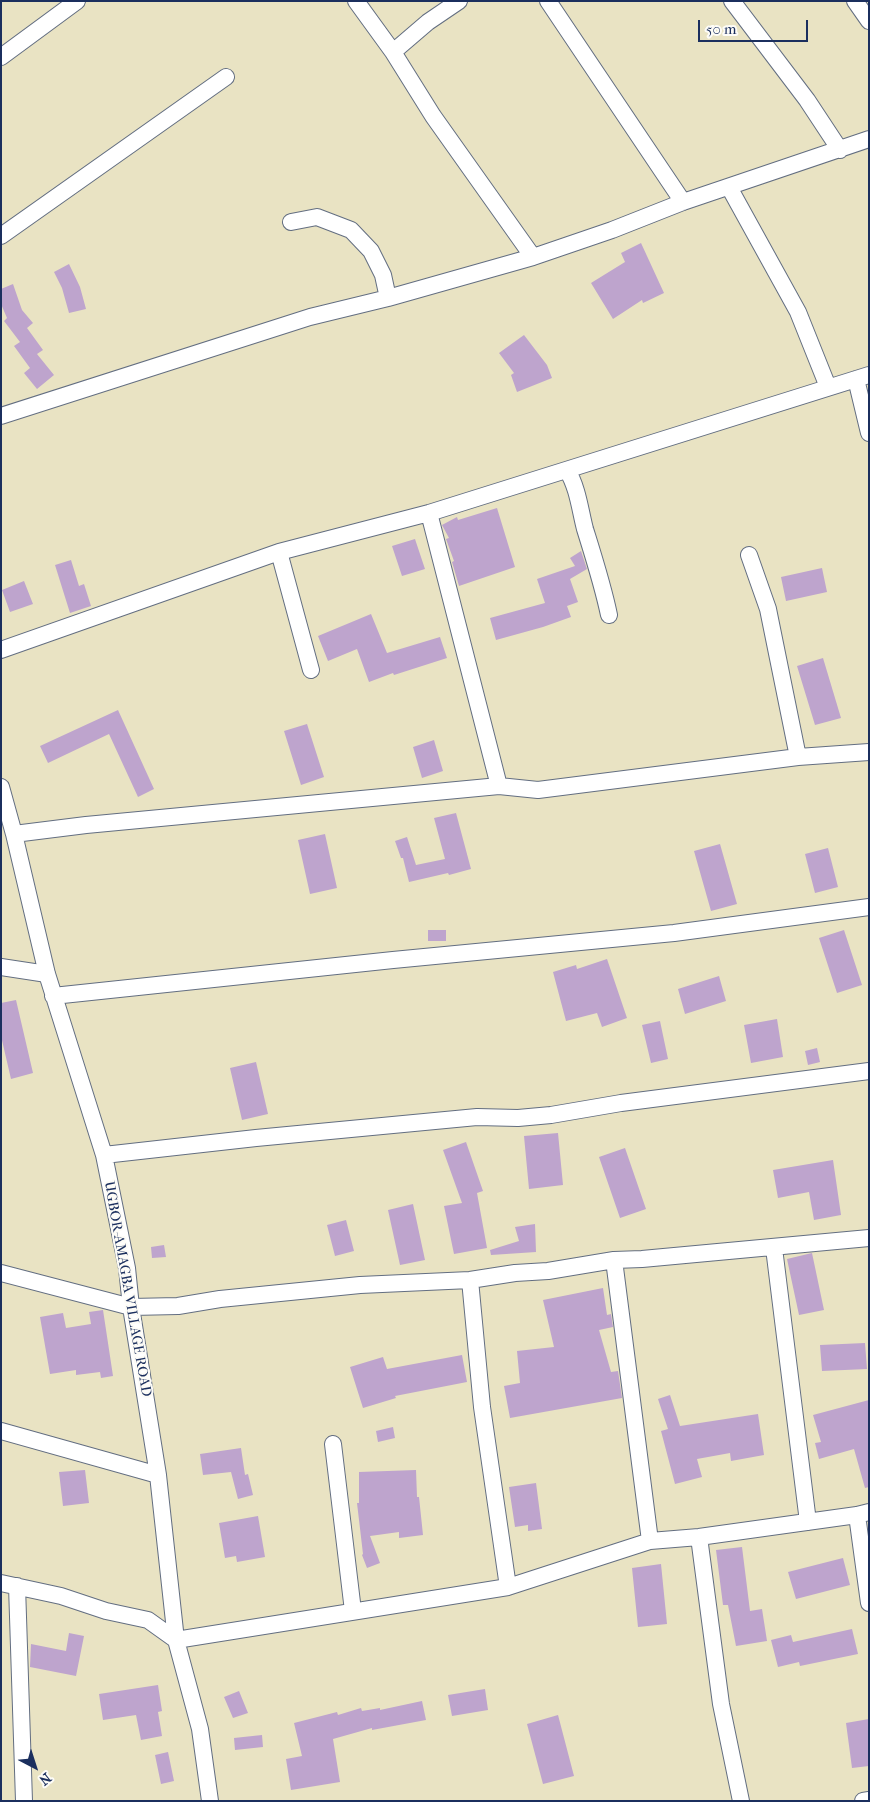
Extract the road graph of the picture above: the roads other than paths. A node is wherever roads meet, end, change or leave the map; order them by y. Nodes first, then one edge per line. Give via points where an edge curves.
1 (77, 1) edge
2 (356, 1) edge
3 (459, 1) edge
4 (548, 1) edge
5 (732, 1) edge
6 (855, 1) edge
7 (869, 20) edge
8 (393, 52) junction
9 (1, 57) edge
10 (226, 77) dead end
11 (869, 139) edge
12 (840, 150) junction
13 (729, 187) junction
14 (683, 202) junction
15 (291, 222) dead end
16 (1, 236) edge
17 (533, 257) junction
18 (388, 298) junction
19 (863, 377) edge
20 (828, 387) junction
21 (1, 416) edge
22 (869, 433) edge
23 (567, 470) junction
24 (429, 513) junction
25 (280, 552) junction
26 (749, 554) dead end
27 (609, 615) dead end
28 (1, 650) edge
29 (312, 670) dead end
30 (869, 752) edge
31 (798, 757) junction
32 (499, 786) junction
33 (1, 787) edge
34 (14, 834) junction
35 (869, 907) edge
36 (1, 967) edge
37 (46, 974) junction
38 (53, 996) junction
39 (869, 1071) edge
40 (104, 1155) junction
41 (869, 1238) edge
42 (774, 1248) junction
43 (614, 1260) junction
44 (1, 1272) edge
45 (470, 1280) junction
46 (131, 1307) junction
47 (1, 1431) edge
48 (334, 1444) dead end
49 (158, 1475) junction
50 (863, 1514) edge
51 (808, 1522) junction
52 (699, 1538) junction
53 (650, 1541) junction
54 (9, 1584) edge
55 (508, 1587) junction
56 (869, 1603) edge
57 (353, 1611) junction
58 (176, 1640) junction
59 (869, 1800) edge
60 (24, 1801) edge
61 (210, 1801) edge
62 (741, 1801) edge
63 (863, 1801) edge

1 - 9 street
2 - 8 street
3 - 8 street
4 - 14 street
5 - 12 street via 807,100
6 - 7 street
8 - 17 street via 433,116
10 - 16 street
11 - 12 street
12 - 13 street
13 - 14 street
13 - 20 street via 798,312
14 - 17 street
15 - 18 street via 317,217 351,230 371,251
17 - 18 street
18 - 21 street via 310,317
19 - 20 street
19 - 22 street
20 - 23 street
23 - 24 street
23 - 27 street via 573,479
24 - 25 street
24 - 32 street
25 - 28 street
25 - 29 street
26 - 31 street via 768,609
30 - 31 street
31 - 32 street via 538,790
32 - 34 street
33 - 34 street, UGBOR-AMAGBA VILLAGE ROAD
34 - 37 street, UGBOR-AMAGBA VILLAGE ROAD
35 - 38 street via 674,933
36 - 37 street
37 - 38 street, UGBOR-AMAGBA VILLAGE ROAD
38 - 40 street, UGBOR-AMAGBA VILLAGE ROAD
39 - 40 street via 551,1115 477,1117
40 - 46 street, UGBOR-AMAGBA VILLAGE ROAD
41 - 42 street
42 - 43 street
42 - 51 street
43 - 45 street
43 - 53 street
44 - 46 street
45 - 46 street via 360,1285 178,1306
45 - 55 street via 482,1407
46 - 49 street, UGBOR-AMAGBA VILLAGE ROAD
47 - 49 street
48 - 57 street
49 - 58 street, UGBOR-AMAGBA VILLAGE ROAD
50 - 51 street
50 - 56 street
51 - 52 street
52 - 53 street
52 - 62 street via 721,1704
53 - 55 street
54 - 58 street via 148,1620
54 - 60 street
55 - 57 street
57 - 58 street
58 - 61 street, UGBOR-AMAGBA VILLAGE ROAD via 200,1729
59 - 63 street

